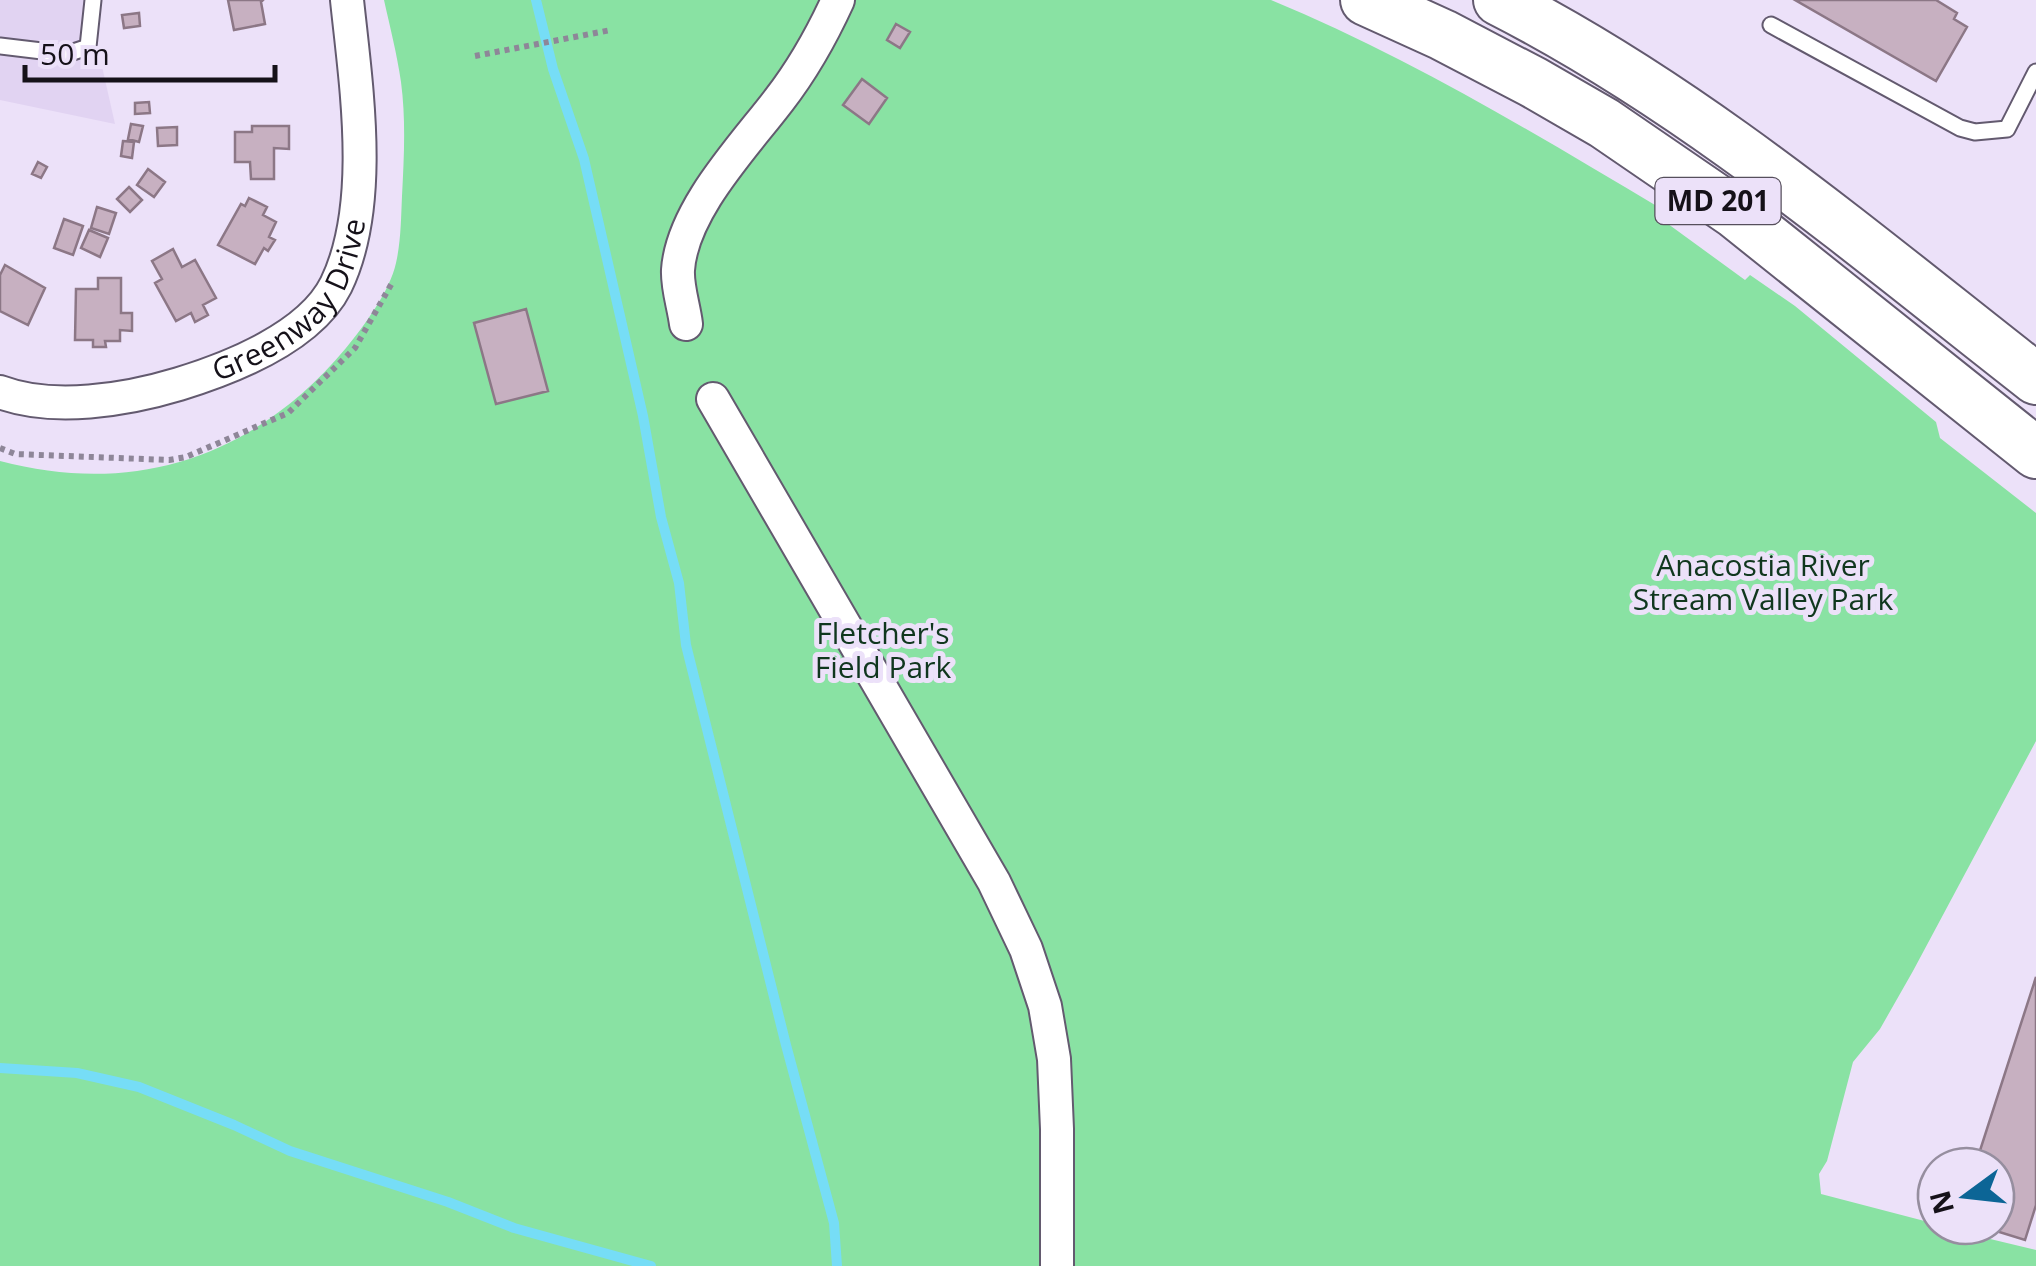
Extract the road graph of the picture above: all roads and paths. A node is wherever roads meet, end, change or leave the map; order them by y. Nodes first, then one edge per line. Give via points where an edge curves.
1 (94, 0) edge
2 (838, 0) edge
3 (1366, 0) edge
4 (1499, 0) edge
5 (348, 15) edge
6 (1770, 25) dead end
7 (611, 30) dead end
8 (0, 46) edge
9 (475, 56) dead end
10 (2036, 72) edge
11 (392, 283) dead end
12 (686, 324) dead end
13 (2036, 378) edge
14 (0, 392) edge
15 (713, 399) dead end
16 (0, 448) edge
17 (2036, 454) edge
18 (1057, 1266) edge

1 - 8 lane via 88,47 67,54
2 - 12 street via 811,53 708,192 686,236 678,271
3 - 17 main road, MD 201 via 1604,123 1734,212
4 - 13 main road, MD 201 via 1720,136
5 - 14 street, Greenway Drive via 357,206 335,288 308,319 262,352 152,392 75,403
6 - 10 lane via 1975,132 2007,130
7 - 9 path
11 - 16 path via 355,348 288,414 186,457 15,454
15 - 18 street via 994,882 1026,950 1054,1058

